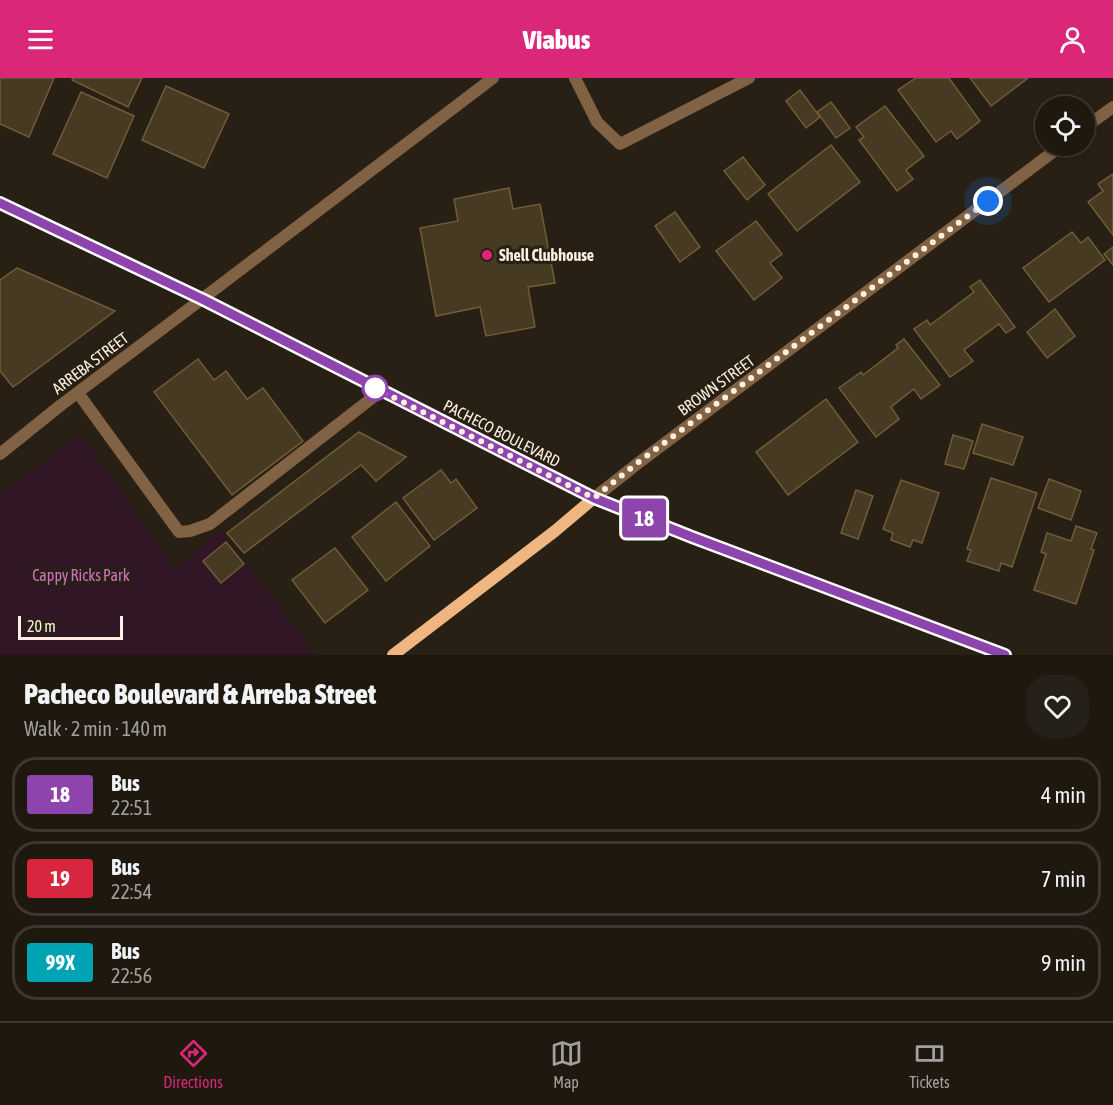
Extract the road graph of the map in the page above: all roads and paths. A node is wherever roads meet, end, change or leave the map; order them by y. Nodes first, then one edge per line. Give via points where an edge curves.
1 (493, 78) edge
2 (575, 78) edge
3 (749, 78) edge
4 (1113, 106) edge
5 (1095, 120) edge
6 (1048, 156) edge
7 (0, 203) edge
8 (202, 299) junction
9 (381, 391) junction
10 (78, 393) junction
11 (1, 451) edge
12 (594, 498) junction
13 (393, 655) edge
14 (1005, 655) edge

1 - 8 street, ARREBA STREET
2 - 3 street via 597,122 620,144
4 - 5 street
6 - 12 street, BROWN STREET
7 - 8 main road, PACHECO BOULEVARD
8 - 9 main road, PACHECO BOULEVARD
8 - 10 street, ARREBA STREET
9 - 10 street via 210,524 179,532
9 - 12 main road, PACHECO BOULEVARD
10 - 11 street, ARREBA STREET
12 - 13 main road, BROWN STREET
12 - 14 main road, PACHECO BOULEVARD

